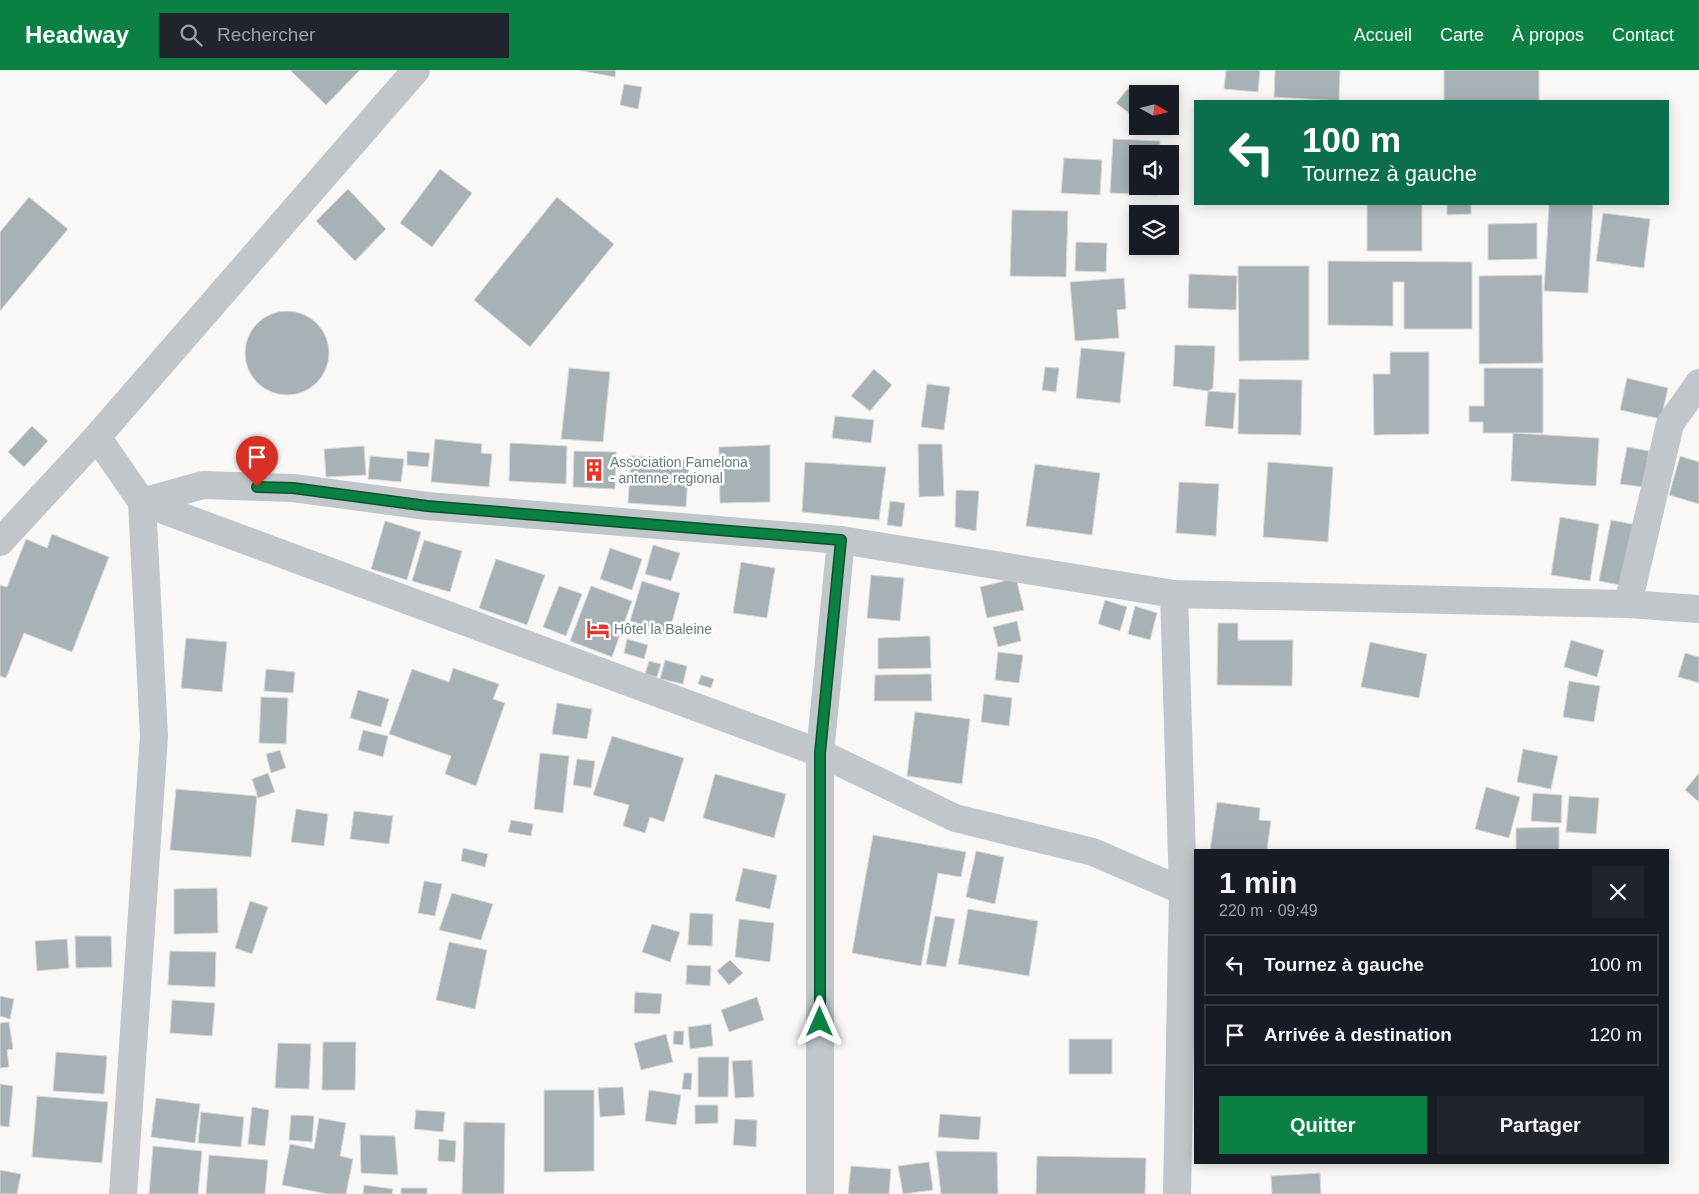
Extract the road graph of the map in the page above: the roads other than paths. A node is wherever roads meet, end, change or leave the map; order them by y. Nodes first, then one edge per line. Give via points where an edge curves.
1 (416, 70) edge
2 (1699, 383) edge
3 (98, 437) junction
4 (142, 502) junction
5 (841, 540) junction
6 (0, 542) edge
7 (1174, 594) junction
8 (1628, 604) junction
9 (1699, 609) edge
10 (820, 753) junction
11 (1182, 891) junction
12 (123, 1194) edge
13 (820, 1194) edge
14 (1176, 1194) edge

1 - 3 street
2 - 8 street via 1670,424
3 - 4 street
3 - 6 street
4 - 5 street via 203,485 293,488 427,506
4 - 10 street
4 - 12 street via 154,736
5 - 7 street
5 - 10 street
7 - 8 street
7 - 11 street
8 - 9 street
10 - 11 street via 955,818 1093,852
10 - 13 street
11 - 14 street

